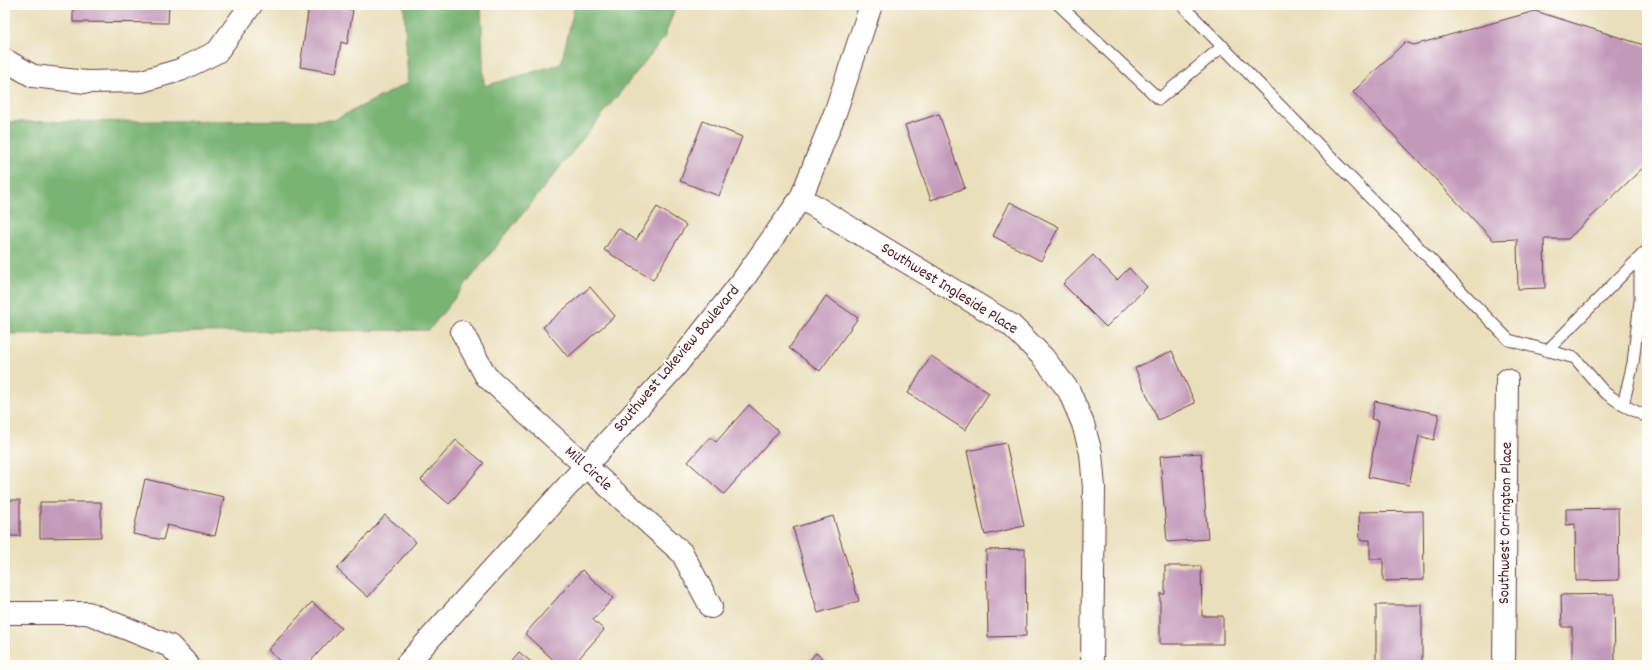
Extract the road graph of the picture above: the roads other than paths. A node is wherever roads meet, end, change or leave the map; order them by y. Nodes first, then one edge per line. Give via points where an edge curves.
1 (251, 5) edge
2 (871, 5) edge
3 (1059, 5) edge
4 (1182, 5) edge
5 (1223, 46) junction
6 (5, 60) edge
7 (801, 198) junction
8 (1643, 254) edge
9 (462, 332) dead end
10 (1547, 351) junction
11 (1507, 380) dead end
12 (1623, 405) junction
13 (1647, 417) edge
14 (586, 467) junction
15 (711, 607) dead end
16 (5, 613) edge
17 (188, 665) edge
18 (406, 665) edge
19 (1092, 665) edge
20 (1504, 665) edge

1 - 6 street via 217,52 180,70 142,81 86,82 33,76
2 - 7 street, Southwest Lakeview Boulevard via 835,113
3 - 5 lane via 1159,99
4 - 5 lane
5 - 10 lane via 1509,340
7 - 14 street, Southwest Lakeview Boulevard via 740,284 675,367
7 - 19 street, Southwest Ingleside Place via 1011,324 1044,357 1068,391 1083,424 1094,488
8 - 10 lane
8 - 12 lane via 1634,363
9 - 14 street, Mill Circle via 486,376
10 - 12 lane via 1575,358 1604,392
11 - 20 street, Southwest Orrington Place
12 - 13 lane
14 - 15 street, Mill Circle via 682,553
14 - 18 street, Southwest Lakeview Boulevard
16 - 17 street via 88,613 170,646

